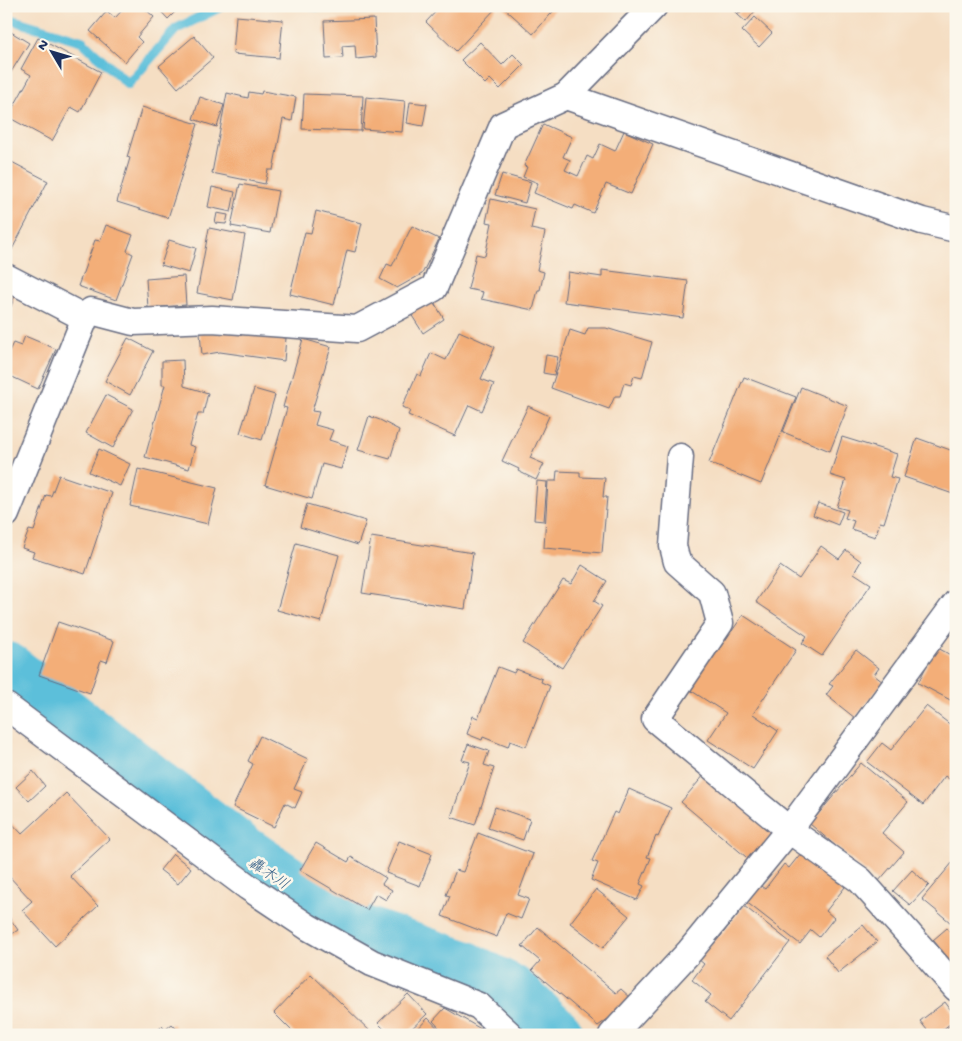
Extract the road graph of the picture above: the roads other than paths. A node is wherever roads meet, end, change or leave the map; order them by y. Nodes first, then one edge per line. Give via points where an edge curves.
1 (654, 6) edge
2 (566, 96) junction
3 (956, 229) edge
4 (6, 277) edge
5 (85, 318) junction
6 (680, 457) dead end
7 (6, 514) edge
8 (956, 603) edge
9 (6, 706) edge
10 (789, 830) junction
11 (956, 988) edge
12 (510, 1035) edge
13 (612, 1035) edge

1 - 2 street
2 - 3 street via 922,221
2 - 5 street via 503,126 434,288 357,329 212,318 133,322 91,311
4 - 5 street
5 - 7 street
6 - 10 street via 673,546 677,562 712,593 720,623 655,719
8 - 10 street
9 - 12 street via 308,928 372,963 479,1006
10 - 11 street via 860,880
10 - 13 street via 690,951

